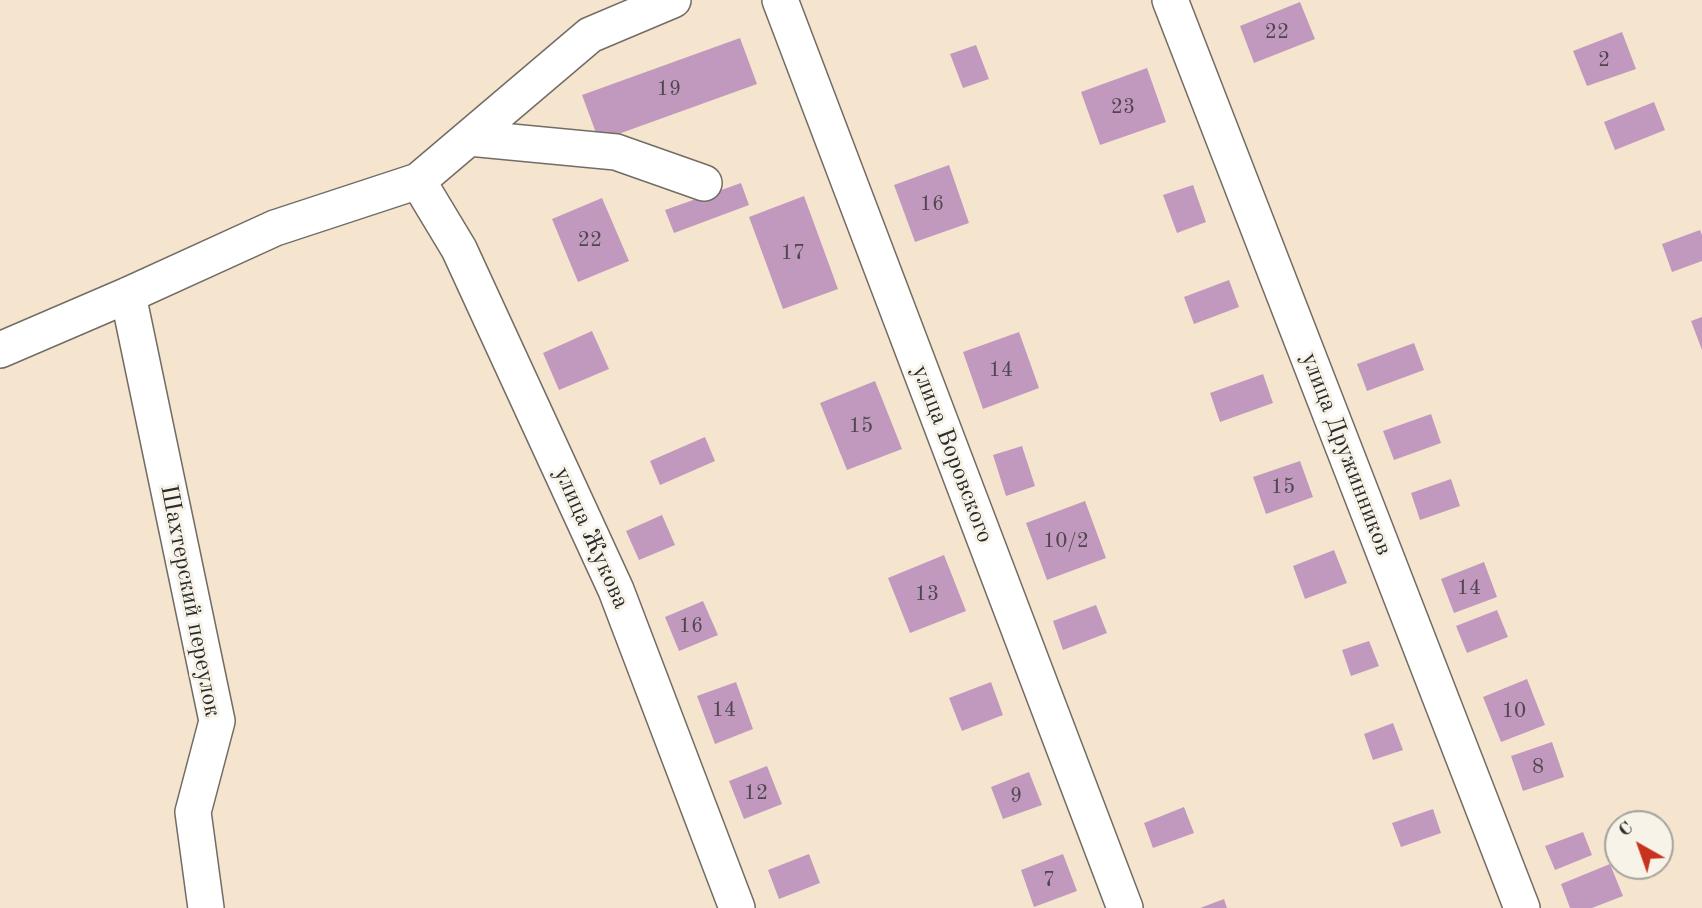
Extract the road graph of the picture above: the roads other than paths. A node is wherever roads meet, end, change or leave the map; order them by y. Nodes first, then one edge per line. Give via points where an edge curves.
1 (673, 0) edge
2 (780, 0) edge
3 (1170, 0) edge
4 (469, 138) junction
5 (418, 181) junction
6 (704, 183) dead end
7 (128, 295) junction
8 (0, 350) edge
9 (206, 908) edge
10 (737, 908) edge
11 (1125, 908) edge
12 (1521, 908) edge

1 - 4 street via 590,35
2 - 11 street, улица Воровского
3 - 12 street, улица Дружинников
4 - 5 street
4 - 6 street via 616,152
5 - 7 street via 275,228
5 - 10 street, улица Жукова via 459,249 616,590
7 - 8 street
7 - 9 street, Шахтерский переулок via 217,720 193,812

